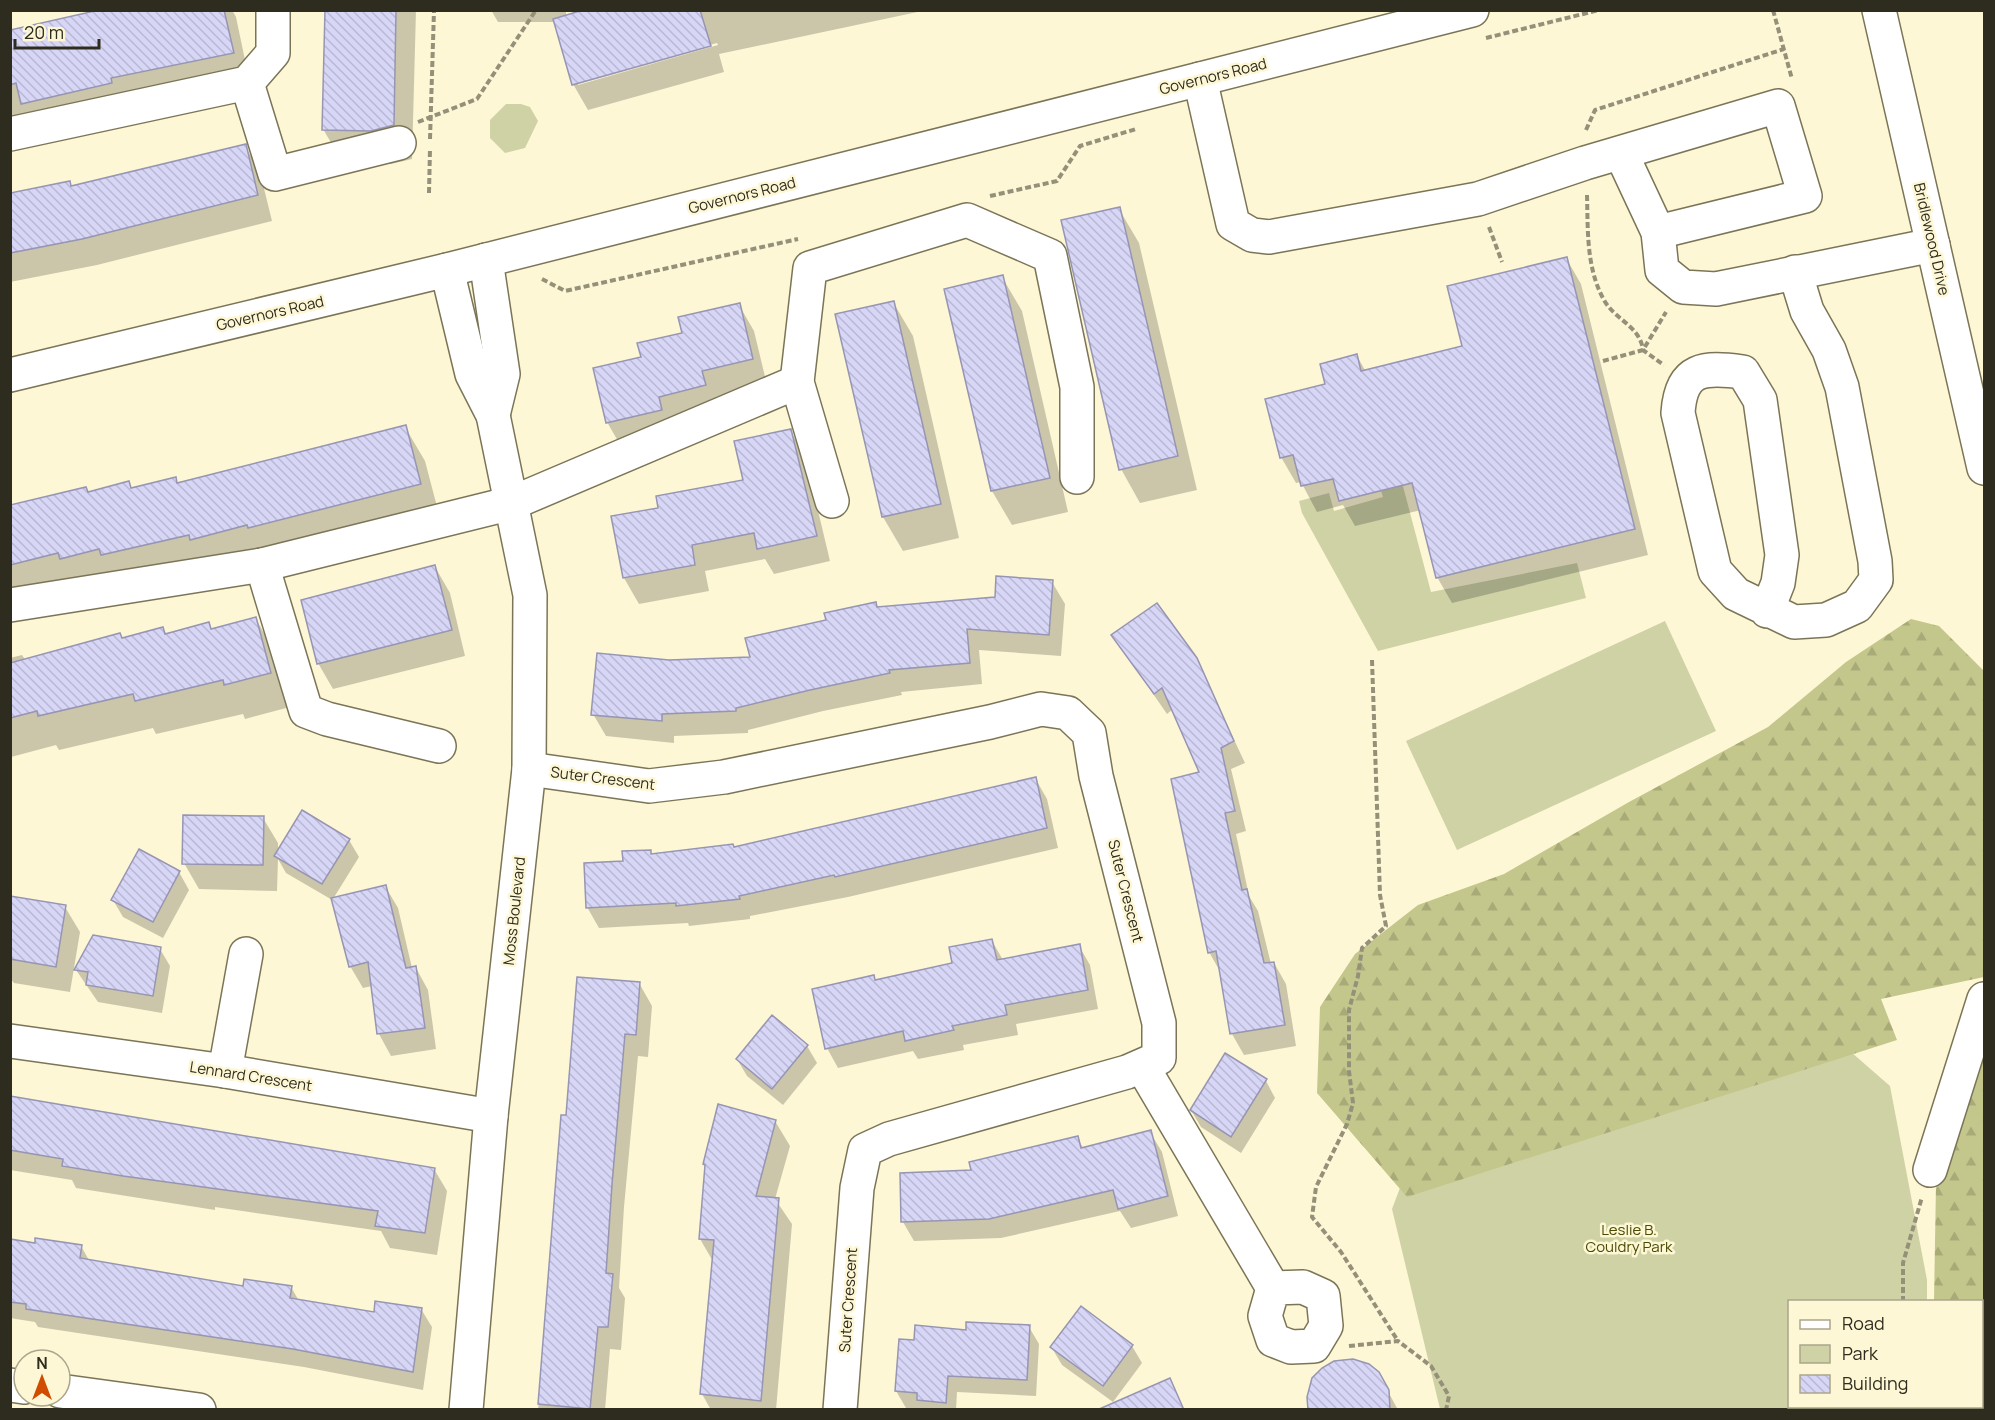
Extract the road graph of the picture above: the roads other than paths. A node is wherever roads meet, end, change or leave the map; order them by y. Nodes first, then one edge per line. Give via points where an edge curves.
1 (273, 10) edge
2 (1472, 10) edge
3 (1879, 10) edge
4 (1200, 80) junction
5 (247, 83) junction
6 (10, 134) edge
7 (399, 142) road end
8 (1621, 153) junction
9 (1658, 232) junction
10 (1933, 245) junction
11 (486, 260) junction
12 (447, 270) junction
13 (1795, 272) junction
14 (10, 375) edge
15 (797, 382) junction
16 (493, 415) junction
17 (1984, 468) edge
18 (1077, 477) dead end
19 (832, 501) dead end
20 (512, 503) junction
21 (262, 565) junction
22 (10, 605) edge
23 (1767, 611) junction
24 (439, 746) dead end
25 (529, 769) junction
26 (246, 954) dead end
27 (1984, 999) edge
28 (10, 1041) edge
29 (1142, 1066) junction
30 (225, 1071) junction
31 (491, 1116) junction
32 (1930, 1170) road end
33 (1273, 1288) dead end
34 (72, 1394) edge
35 (199, 1410) edge
36 (466, 1410) edge
37 (840, 1410) edge

1 - 5 street via 273,52
2 - 4 street, Governors Road
3 - 10 street, Bridlewood Drive
4 - 8 street via 1233,224 1252,235 1269,237 1478,199
4 - 11 street, Governors Road
5 - 6 street
5 - 7 street via 275,174
8 - 9 street
8 - 9 street via 1778,106 1805,196
9 - 13 street via 1662,270 1683,287 1716,289
10 - 13 street
10 - 17 street, Bridlewood Drive
11 - 12 street, Governors Road
11 - 16 street, Moss Boulevard via 503,374
12 - 14 street, Governors Road
12 - 16 street, Moss Boulevard via 472,374
13 - 23 street via 1807,311 1829,350 1842,387 1876,580 1857,606 1826,621 1794,622
15 - 18 street via 810,268 967,220 1050,256 1077,387
15 - 19 street
15 - 20 street
16 - 20 street, Moss Boulevard
20 - 21 street
20 - 25 street, Moss Boulevard via 530,595
21 - 22 street
21 - 24 street via 306,711
23 - 23 street via 1778,583 1782,555 1760,400 1743,372 1715,369 1692,375 1679,390 1678,413 1715,571 1736,594
25 - 29 street, Suter Crescent via 649,786 724,777 1041,709 1068,713 1089,733 1096,776 1159,1023 1159,1058
25 - 31 street, Moss Boulevard
26 - 30 street
27 - 32 street
28 - 30 street, Lennard Crescent
29 - 33 street
29 - 37 street, Suter Crescent via 889,1139 865,1150 857,1188
30 - 31 street, Lennard Crescent
31 - 36 street, Moss Boulevard
34 - 35 street

